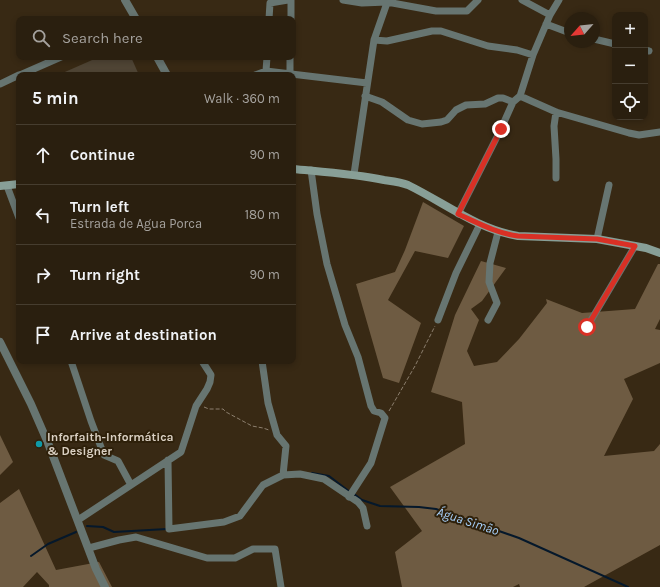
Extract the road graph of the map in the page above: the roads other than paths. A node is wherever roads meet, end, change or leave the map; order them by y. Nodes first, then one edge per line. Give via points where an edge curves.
1 (125, 0) edge
2 (290, 0) edge
3 (343, 0) edge
4 (478, 0) edge
5 (522, 0) edge
6 (559, 0) edge
7 (279, 1) edge
8 (387, 1) edge
9 (550, 15) junction
10 (134, 16) edge
11 (269, 16) edge
12 (291, 16) edge
13 (546, 24) junction
14 (564, 31) edge
15 (374, 40) junction
16 (600, 40) edge
17 (612, 43) edge
18 (533, 55) junction
19 (54, 60) edge
20 (159, 60) edge
21 (267, 60) edge
22 (290, 60) edge
23 (266, 71) joint
24 (26, 72) edge
25 (165, 72) edge
26 (274, 72) edge
27 (290, 72) edge
28 (296, 75) edge
29 (16, 76) edge
30 (367, 83) junction
31 (0, 84) edge
32 (365, 96) junction
33 (520, 96) junction
34 (513, 102) junction
35 (556, 112) junction
36 (660, 132) edge
37 (296, 169) edge
38 (311, 170) junction
39 (354, 174) junction
40 (556, 178) dead end
41 (16, 184) edge
42 (609, 185) dead end
43 (4, 186) edge
44 (16, 212) edge
45 (458, 214) junction
46 (480, 224) junction
47 (498, 232) junction
48 (597, 239) junction
49 (635, 246) junction
50 (660, 253) edge
51 (438, 320) road end
52 (488, 320) dead end
53 (587, 327) dead end
54 (0, 342) edge
55 (72, 364) edge
56 (204, 364) edge
57 (262, 364) edge
58 (168, 460) junction
59 (283, 475) junction
60 (131, 485) junction
61 (349, 497) junction
62 (78, 520) junction
63 (367, 526) dead end
64 (89, 548) junction
65 (105, 587) edge
66 (281, 587) edge

1 - 10 street
2 - 7 street
2 - 12 street
3 - 8 street via 362,3
4 - 8 street via 467,11 436,11
5 - 9 street
6 - 9 street
7 - 11 street via 270,3
8 - 15 street
9 - 13 street
13 - 14 street
13 - 18 street
15 - 18 street via 387,41 441,31 488,46
15 - 30 street
16 - 17 street
18 - 33 street
19 - 24 street
20 - 25 street
21 - 23 street
22 - 27 street
23 - 26 street
28 - 30 street
29 - 31 street
30 - 32 street
32 - 34 street via 382,102 408,120 422,124 446,120 466,105 485,104 498,98
32 - 39 street
33 - 34 street
33 - 35 street
34 - 45 street
35 - 36 street via 634,134
35 - 40 street
37 - 38 main road
38 - 39 main road
38 - 61 street via 327,264 345,325 358,357 371,406 385,418 371,463
39 - 45 main road via 406,184
41 - 43 main road
42 - 48 street
43 - 44 street
45 - 46 main road
46 - 47 main road
46 - 51 street via 456,273
47 - 48 main road via 518,236
47 - 52 street via 490,264 489,282 497,303
48 - 49 main road
49 - 50 main road
49 - 53 street
54 - 62 street via 46,436
55 - 60 street via 104,455 118,461
56 - 58 street via 210,375 207,389 196,406 181,452
57 - 59 street via 276,434 286,446
58 - 59 street via 169,529 224,522 240,516 263,485
58 - 60 street
59 - 61 street via 300,474 324,479
60 - 62 street
61 - 63 street via 363,508
62 - 64 street
64 - 65 street
64 - 66 street via 136,536 207,558 235,558 253,550 274,549

